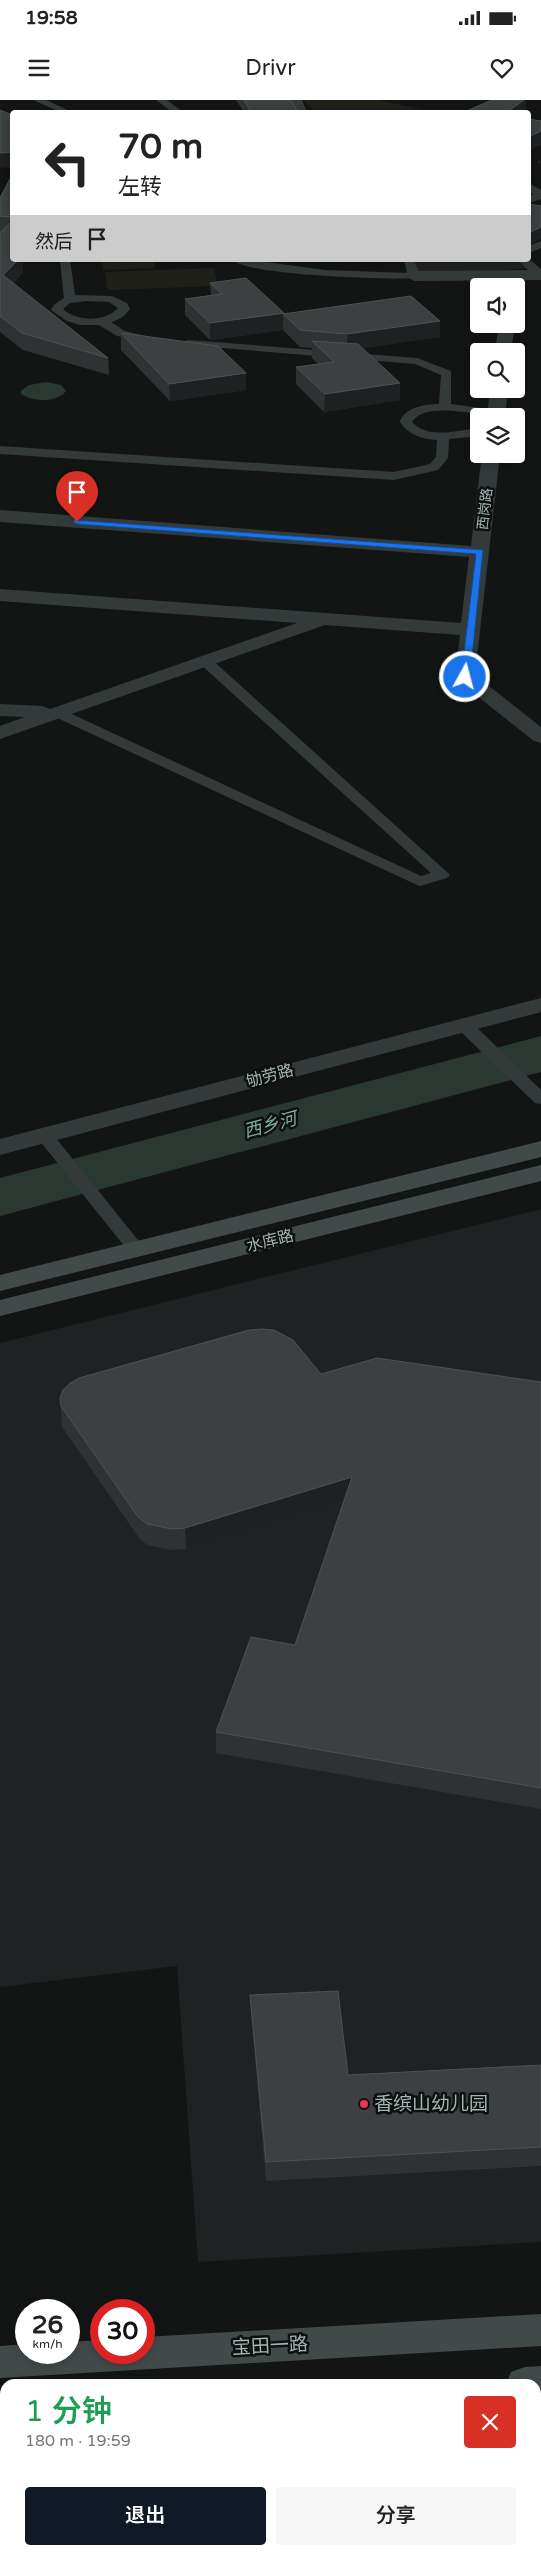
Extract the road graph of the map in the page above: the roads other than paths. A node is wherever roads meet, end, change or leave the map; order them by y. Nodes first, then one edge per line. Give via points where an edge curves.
1 (38, 100) edge
2 (161, 100) edge
3 (62, 110) edge
4 (175, 110) edge
5 (531, 188) edge
6 (531, 199) edge
7 (65, 262) edge
8 (252, 262) edge
9 (525, 262) edge
10 (411, 268) edge
11 (541, 275) edge
12 (526, 288) dead end
13 (70, 300) junction
14 (100, 320) junction
15 (158, 341) edge
16 (178, 342) edge
17 (445, 407) junction
18 (470, 411) edge
19 (470, 433) edge
20 (443, 436) junction
21 (0, 450) edge
22 (490, 463) edge
23 (0, 516) edge
24 (480, 552) junction
25 (0, 595) edge
26 (327, 619) junction
27 (471, 630) junction
28 (205, 662) junction
29 (0, 710) edge
30 (58, 713) junction
31 (0, 733) edge
32 (541, 737) edge
33 (541, 1005) edge
34 (469, 1029) junction
35 (541, 1099) edge
36 (45, 1136) junction
37 (0, 1147) edge
38 (541, 1150) edge
39 (541, 1173) edge
40 (136, 1249) junction
41 (0, 1283) edge
42 (0, 1308) edge
43 (541, 2330) edge
44 (0, 2362) edge

1 - 3 lane
2 - 4 lane
5 - 6 lane via 538,193
7 - 13 lane
8 - 10 lane via 342,275
9 - 11 lane
10 - 11 street
11 - 12 street
13 - 14 lane via 57,307 60,314 81,321
13 - 14 lane via 101,297 123,305 117,316
14 - 15 lane via 121,334
16 - 17 lane via 417,361 447,373
17 - 18 lane
17 - 20 lane via 416,411 406,422 419,432
19 - 20 lane
20 - 21 lane via 442,458 434,467 394,476
22 - 24 street, 西岗路
23 - 24 street
24 - 27 street, 西岗路
25 - 26 street
26 - 27 street
26 - 28 street
27 - 32 street, 西岗路 via 465,677
28 - 30 street
28 - 30 lane via 442,875 420,881
29 - 30 street
30 - 31 street
33 - 34 street, 劬劳路
34 - 35 lane
34 - 36 street, 劬劳路
36 - 37 street, 劬劳路
36 - 40 lane
38 - 40 main road, 水库路
39 - 42 main road, 水库路
40 - 41 main road, 水库路
43 - 44 main road, 宝田一路

